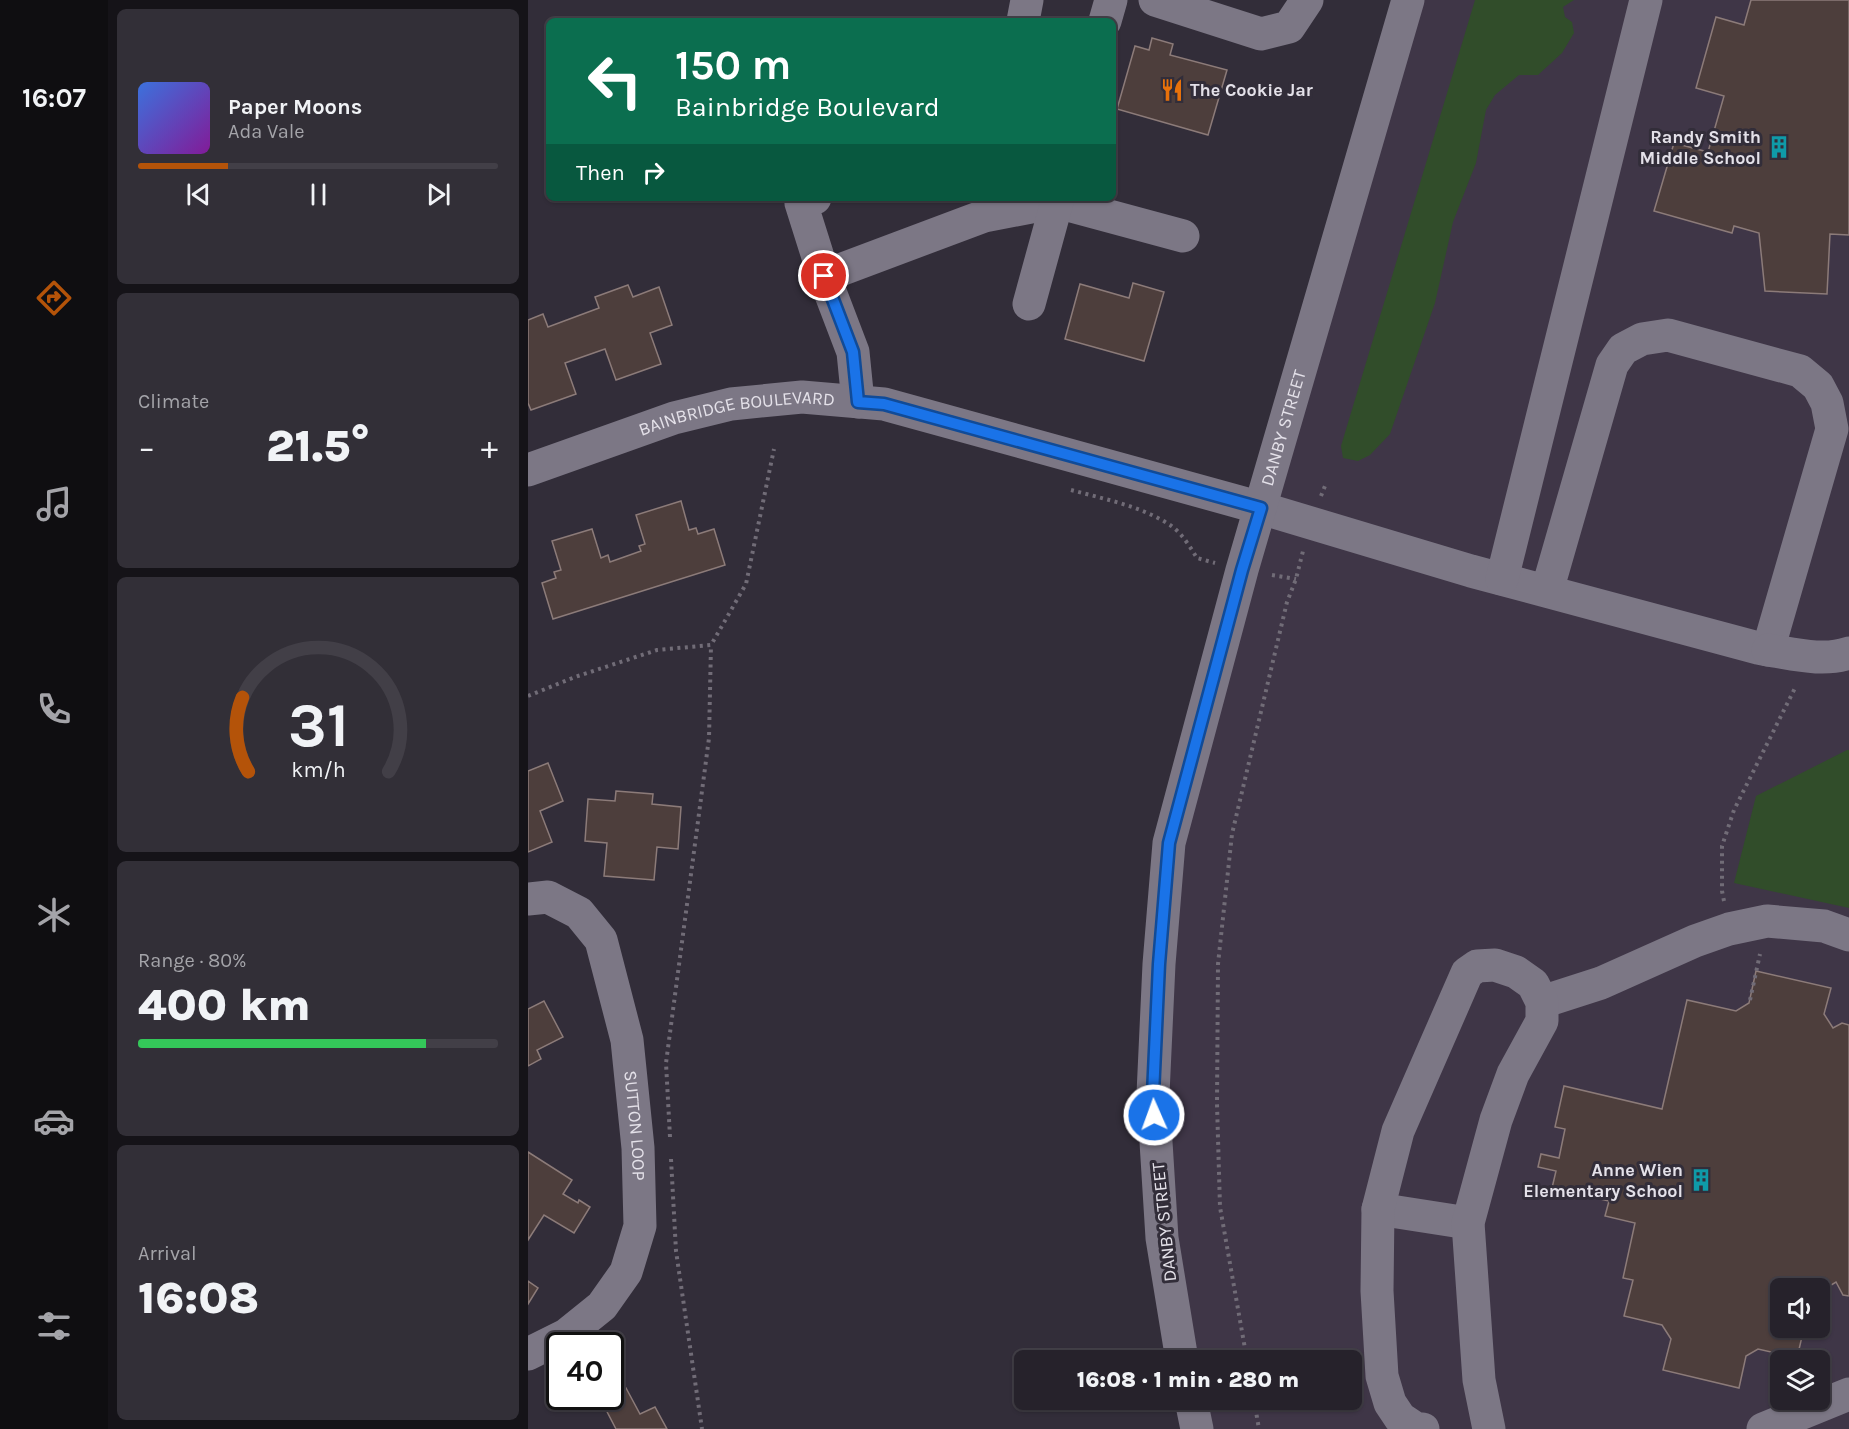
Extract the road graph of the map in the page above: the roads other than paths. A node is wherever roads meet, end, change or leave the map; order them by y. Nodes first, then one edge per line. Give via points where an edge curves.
1 (1027, 0) edge
2 (1111, 0) edge
3 (1155, 0) edge
4 (1307, 0) edge
5 (1407, 0) edge
6 (1646, 0) edge
7 (1024, 18) edge
8 (1106, 18) edge
9 (808, 201) edge
10 (1057, 202) junction
11 (1183, 236) dead end
12 (824, 276) junction
13 (1029, 303) dead end
14 (858, 402) junction
15 (528, 470) edge
16 (1261, 508) junction
17 (1502, 579) junction
18 (1546, 591) junction
19 (1768, 650) junction
20 (1849, 653) edge
21 (528, 899) edge
22 (1849, 935) edge
23 (1542, 1002) junction
24 (1378, 1209) junction
25 (1468, 1223) junction
26 (1180, 1350) edge
27 (528, 1354) edge
28 (1849, 1394) edge
29 (1193, 1410) edge
30 (1197, 1429) edge
31 (1423, 1429) edge
32 (1485, 1429) edge
33 (1763, 1429) edge

1 - 7 street
2 - 8 street
3 - 4 street via 1261,34 1289,27
5 - 16 street, DANBY STREET
6 - 17 street
9 - 12 street
10 - 11 street
10 - 12 street via 984,216
10 - 13 street
12 - 14 street via 853,352
14 - 15 street, BAINBRIDGE BOULEVARD via 802,397 731,404 674,418
14 - 16 street, BAINBRIDGE BOULEVARD via 884,404
16 - 17 street, BAINBRIDGE BOULEVARD
16 - 26 street, DANBY STREET via 1169,843 1153,1094 1162,1238
17 - 18 street, BAINBRIDGE BOULEVARD
18 - 19 street, BAINBRIDGE BOULEVARD
18 - 19 street via 1612,365 1623,349 1642,339 1668,335 1800,371 1818,386 1827,403 1832,429
19 - 20 street, BAINBRIDGE BOULEVARD via 1806,656
21 - 27 street, SUTTON LOOP via 548,897 579,913 600,940 627,1040 638,1148 640,1226 626,1272 602,1306 566,1335
22 - 23 street via 1824,926 1767,921 1730,929
23 - 24 street via 1533,984 1516,972 1495,965 1477,966 1467,973 1398,1131
23 - 25 street via 1542,1022 1513,1074 1496,1120
24 - 25 street
24 - 31 street via 1382,1376 1400,1418
25 - 32 street
28 - 33 street
29 - 30 street

